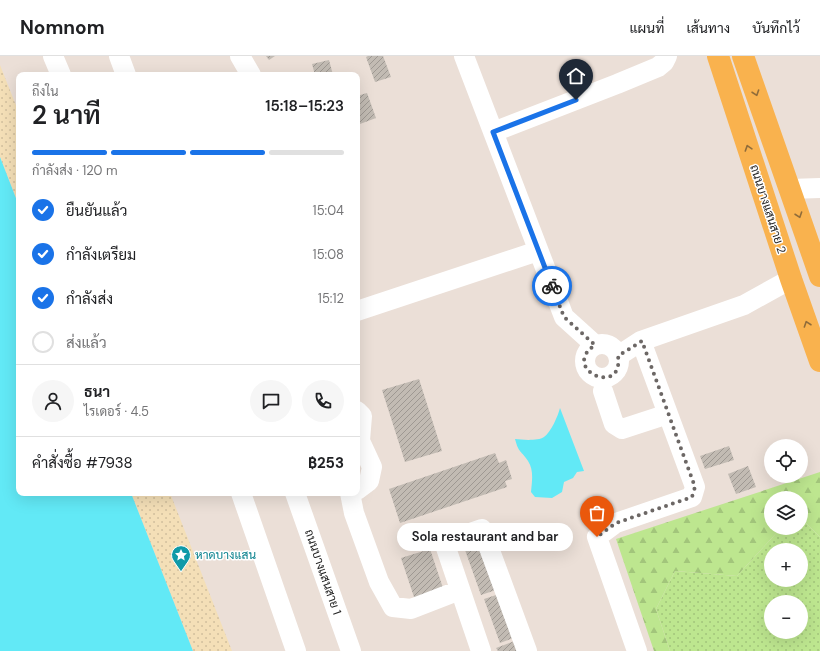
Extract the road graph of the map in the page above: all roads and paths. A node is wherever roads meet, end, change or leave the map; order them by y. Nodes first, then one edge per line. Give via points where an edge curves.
1 (53, 56) edge
2 (118, 56) edge
3 (240, 56) edge
4 (464, 56) edge
5 (667, 56) edge
6 (718, 56) edge
7 (743, 56) edge
8 (60, 72) edge
9 (125, 72) edge
10 (249, 72) edge
11 (493, 132) junction
12 (820, 188) edge
13 (790, 190) junction
14 (538, 251) junction
15 (820, 276) edge
16 (791, 278) junction
17 (360, 310) edge
18 (642, 341) junction
19 (595, 345) junction
20 (618, 356) junction
21 (820, 361) edge
22 (603, 391) dead end
23 (360, 414) edge
24 (668, 414) junction
25 (360, 433) edge
26 (360, 443) edge
27 (360, 488) edge
28 (242, 496) edge
29 (296, 496) edge
30 (351, 496) edge
31 (460, 590) junction
32 (296, 651) edge
33 (351, 651) edge
34 (481, 651) edge
35 (527, 651) edge
36 (637, 651) edge

1 - 8 street
2 - 9 street
3 - 10 street
4 - 11 street
5 - 11 street via 658,67
16 -> 6 main road, ถนนบางแสนสาย 2
7 -> 13 main road
11 - 14 street
12 - 13 street
13 -> 15 main road
14 - 17 street
14 - 19 street via 564,317
16 - 18 street via 744,305
21 -> 16 main road, ถนนบางแสนสาย 2
18 - 20 street
18 - 24 street
19 - 20 street via 606,344 612,347
19 - 20 street via 590,348 585,358 587,369 595,376 600,378 611,375 618,367
22 - 24 street via 614,424 622,429
23 - 25 street
24 - 36 street via 695,487 692,497 616,523 597,537
26 - 27 street via 372,467 369,481
28 - 32 street
29 - 33 street, ถนนบางแสนสาย 1
30 - 31 street via 354,513 379,582 393,607 411,609
31 - 34 street
31 - 35 street via 444,542 482,529

